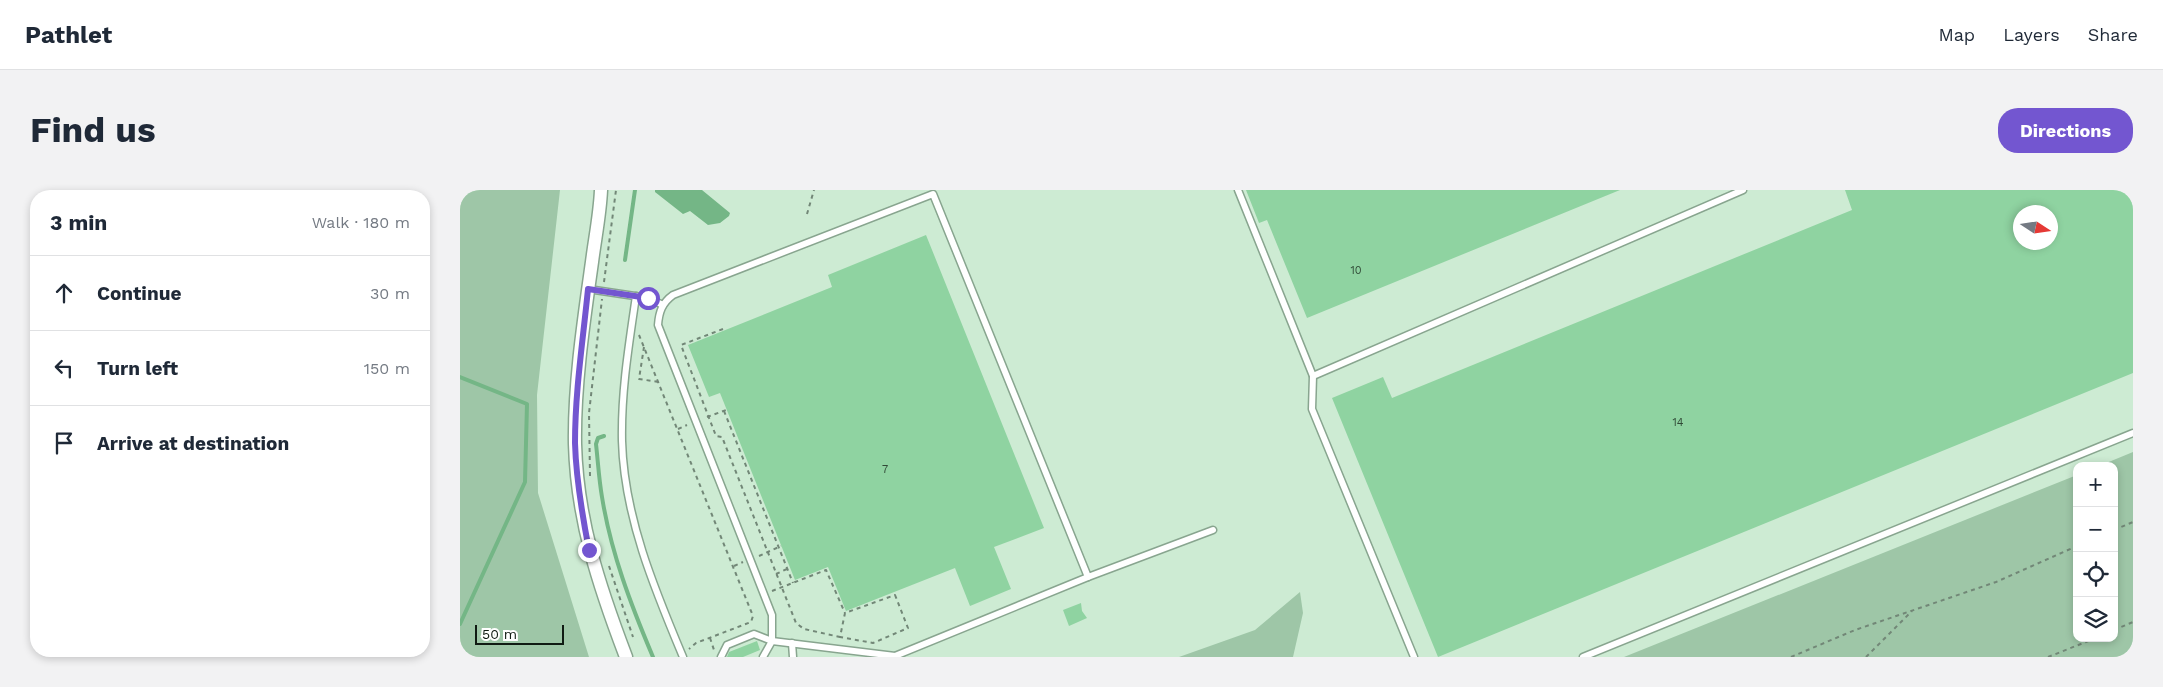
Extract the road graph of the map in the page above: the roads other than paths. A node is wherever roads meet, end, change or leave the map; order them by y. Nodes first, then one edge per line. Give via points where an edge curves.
1 (601, 190) edge
2 (1238, 190) edge
3 (1743, 190) edge
4 (588, 289) junction
5 (636, 296) junction
6 (663, 305) junction
7 (1313, 376) junction
8 (2133, 433) edge
9 (1213, 530) dead end
10 (1088, 578) junction
11 (772, 641) junction
12 (792, 643) junction
13 (682, 655) edge
14 (626, 657) edge
15 (721, 657) edge
16 (763, 657) edge
17 (793, 657) edge
18 (1414, 657) edge
19 (1583, 657) edge

1 - 4 street
2 - 7 lane
3 - 7 lane
4 - 5 lane
4 - 14 street via 576,412 577,479 589,550
5 - 6 lane
5 - 13 lane via 623,407 626,478 640,542
6 - 10 lane via 672,295 932,194
6 - 11 lane via 658,314 658,325 765,594 772,615
7 - 18 lane via 1312,408
8 - 19 lane
9 - 10 lane
10 - 12 lane via 895,656
11 - 12 lane
11 - 15 lane via 754,634 727,645
11 - 16 lane
12 - 17 lane

